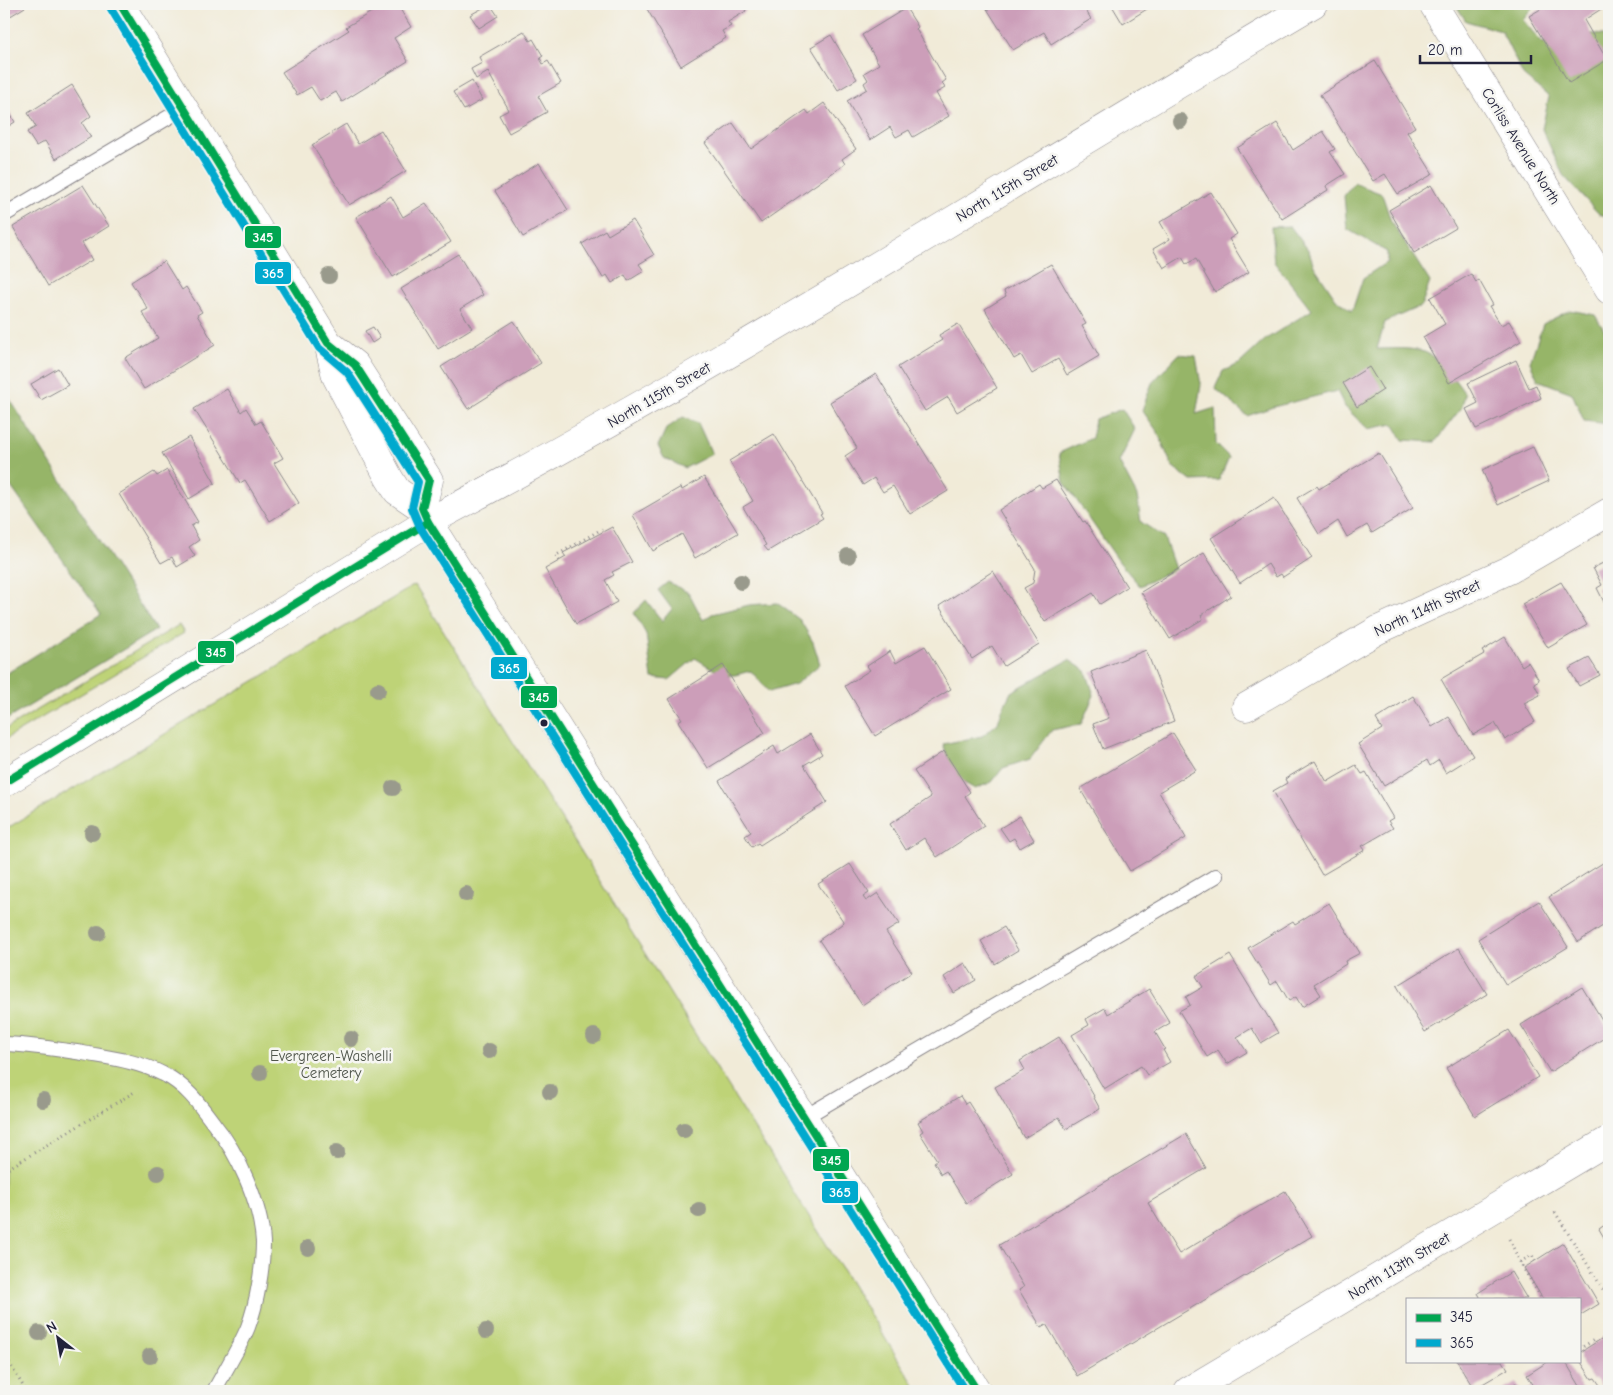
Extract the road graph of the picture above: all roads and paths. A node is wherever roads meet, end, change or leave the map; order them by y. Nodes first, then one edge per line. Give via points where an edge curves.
1 (120, 4) edge
2 (1313, 4) edge
3 (1433, 4) edge
4 (184, 108) junction
5 (4, 215) edge
6 (1609, 290) edge
7 (1609, 512) edge
8 (425, 515) junction
9 (602, 529) dead end
10 (558, 562) dead end
11 (1246, 708) dead end
12 (4, 783) edge
13 (1216, 876) dead end
14 (4, 1044) edge
15 (165, 1074) junction
16 (805, 1117) junction
17 (1609, 1140) edge
18 (4, 1171) edge
19 (1555, 1212) dead end
20 (1509, 1239) dead end
21 (1536, 1261) dead end
22 (1520, 1262) junction
23 (1541, 1298) edge
24 (1609, 1299) edge
25 (1594, 1340) dead end
26 (1581, 1350) edge
27 (4, 1354) edge
28 (26, 1391) edge
29 (214, 1391) edge
30 (977, 1391) edge
31 (1188, 1391) edge

1 - 4 street
2 - 8 street, North 115th Street via 684,382 499,485
3 - 6 street, Corliss Avenue North
4 - 5 lane
4 - 8 street via 328,343 355,365 429,480
7 - 11 street, North 114th Street via 1510,569 1378,630
8 - 12 street, North 115th Street
8 - 16 street
9 - 10 path via 555,556
13 - 16 lane
14 - 15 lane via 31,1045 129,1061
15 - 18 path
15 - 29 lane via 188,1091 233,1152 257,1210 263,1241 260,1280 248,1328
16 - 30 street
17 - 31 street, North 113th Street
19 - 24 path
20 - 22 path
21 - 22 path via 1532,1255
22 - 23 path
25 - 26 path
27 - 28 path

